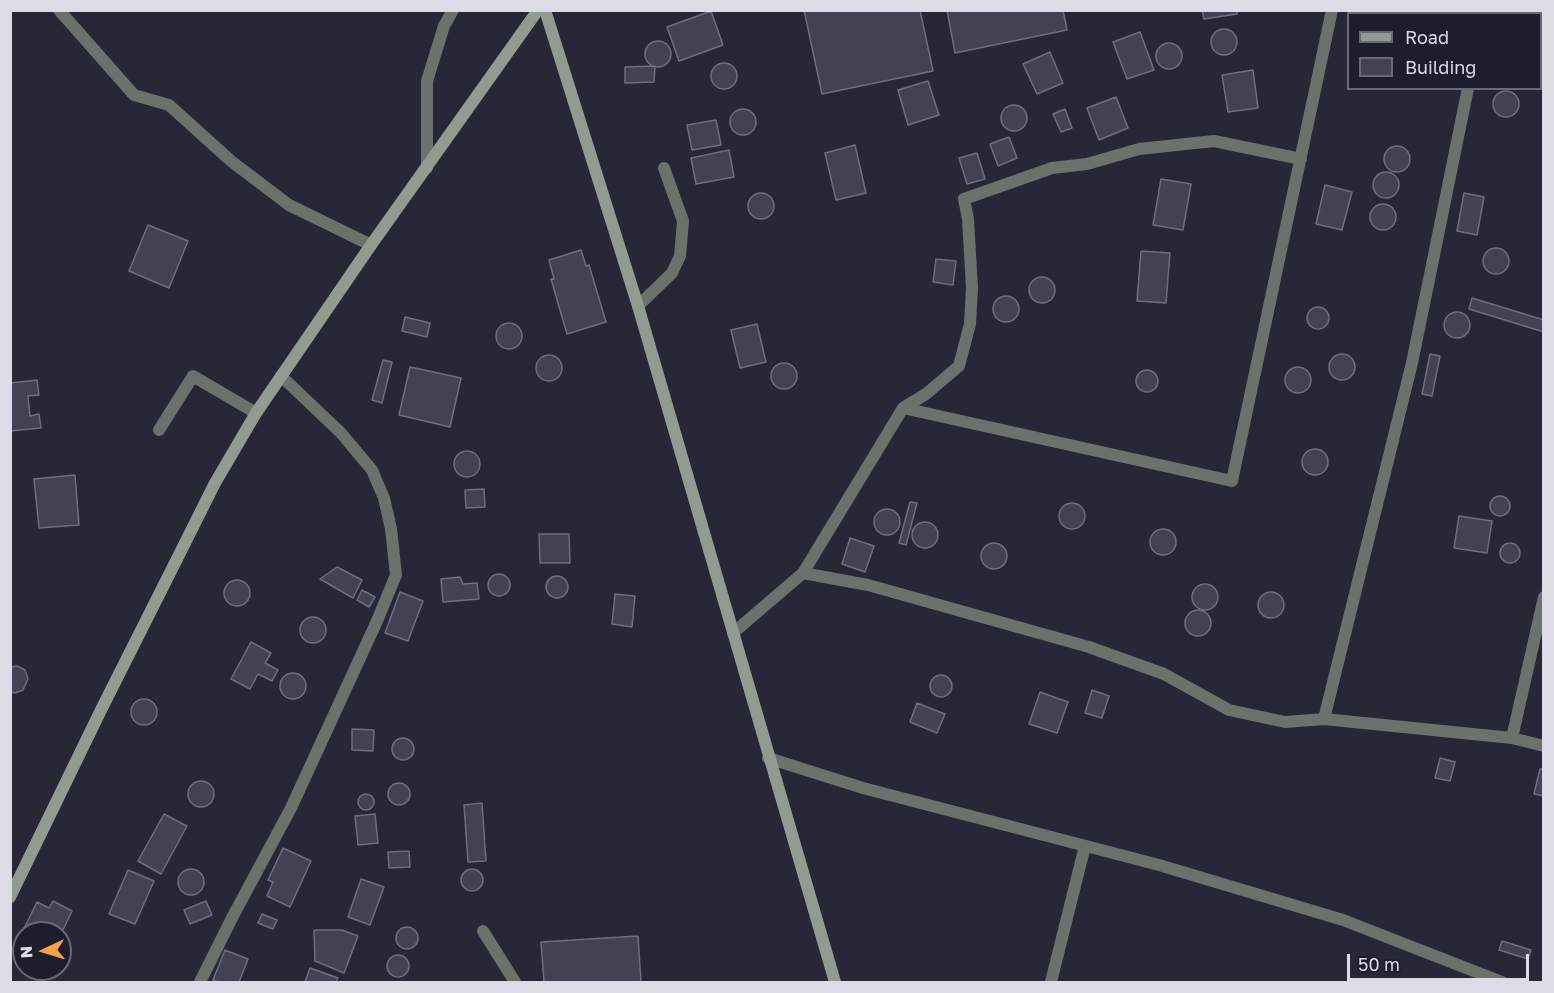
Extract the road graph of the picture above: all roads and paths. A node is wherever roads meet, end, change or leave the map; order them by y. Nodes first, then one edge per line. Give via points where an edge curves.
1 (58, 10) edge
2 (453, 10) edge
3 (538, 10) edge
4 (545, 10) edge
5 (1332, 10) edge
6 (1468, 90) edge
7 (1300, 159) junction
8 (427, 168) junction
9 (664, 168) dead end
10 (371, 245) junction
11 (638, 306) junction
12 (281, 376) junction
13 (903, 408) junction
14 (256, 414) junction
15 (159, 430) dead end
16 (803, 573) junction
17 (1544, 597) edge
18 (733, 633) junction
19 (1323, 719) junction
20 (1512, 738) junction
21 (1544, 746) edge
22 (768, 758) junction
23 (1085, 846) junction
24 (14, 881) edge
25 (10, 897) edge
26 (483, 931) dead end
27 (200, 982) edge
28 (515, 982) edge
29 (835, 982) edge
30 (1051, 982) edge
31 (1502, 982) edge

1 - 10 street via 134,95 169,105 231,161 289,205
2 - 8 street via 427,81
3 - 8 street
4 - 11 street
5 - 7 street
6 - 19 street via 1412,363
7 - 13 street via 1214,141 1139,149 1087,164 1052,168 964,199 972,288 970,324 958,366
7 - 13 street via 1232,482
8 - 10 street
9 - 11 street via 683,221 680,256 672,273
10 - 12 street
11 - 18 street
12 - 14 street
12 - 27 street via 341,433 372,470 384,498 396,575 291,808
13 - 16 street
14 - 15 street via 193,376
14 - 24 street via 215,483
16 - 18 street
16 - 19 street via 868,585 1089,647 1164,674 1229,710 1285,722
17 - 20 street
18 - 22 street
19 - 20 street
20 - 21 street
22 - 23 street via 863,788
22 - 29 street
23 - 30 street
23 - 31 street via 1343,920
24 - 25 street
26 - 28 street

